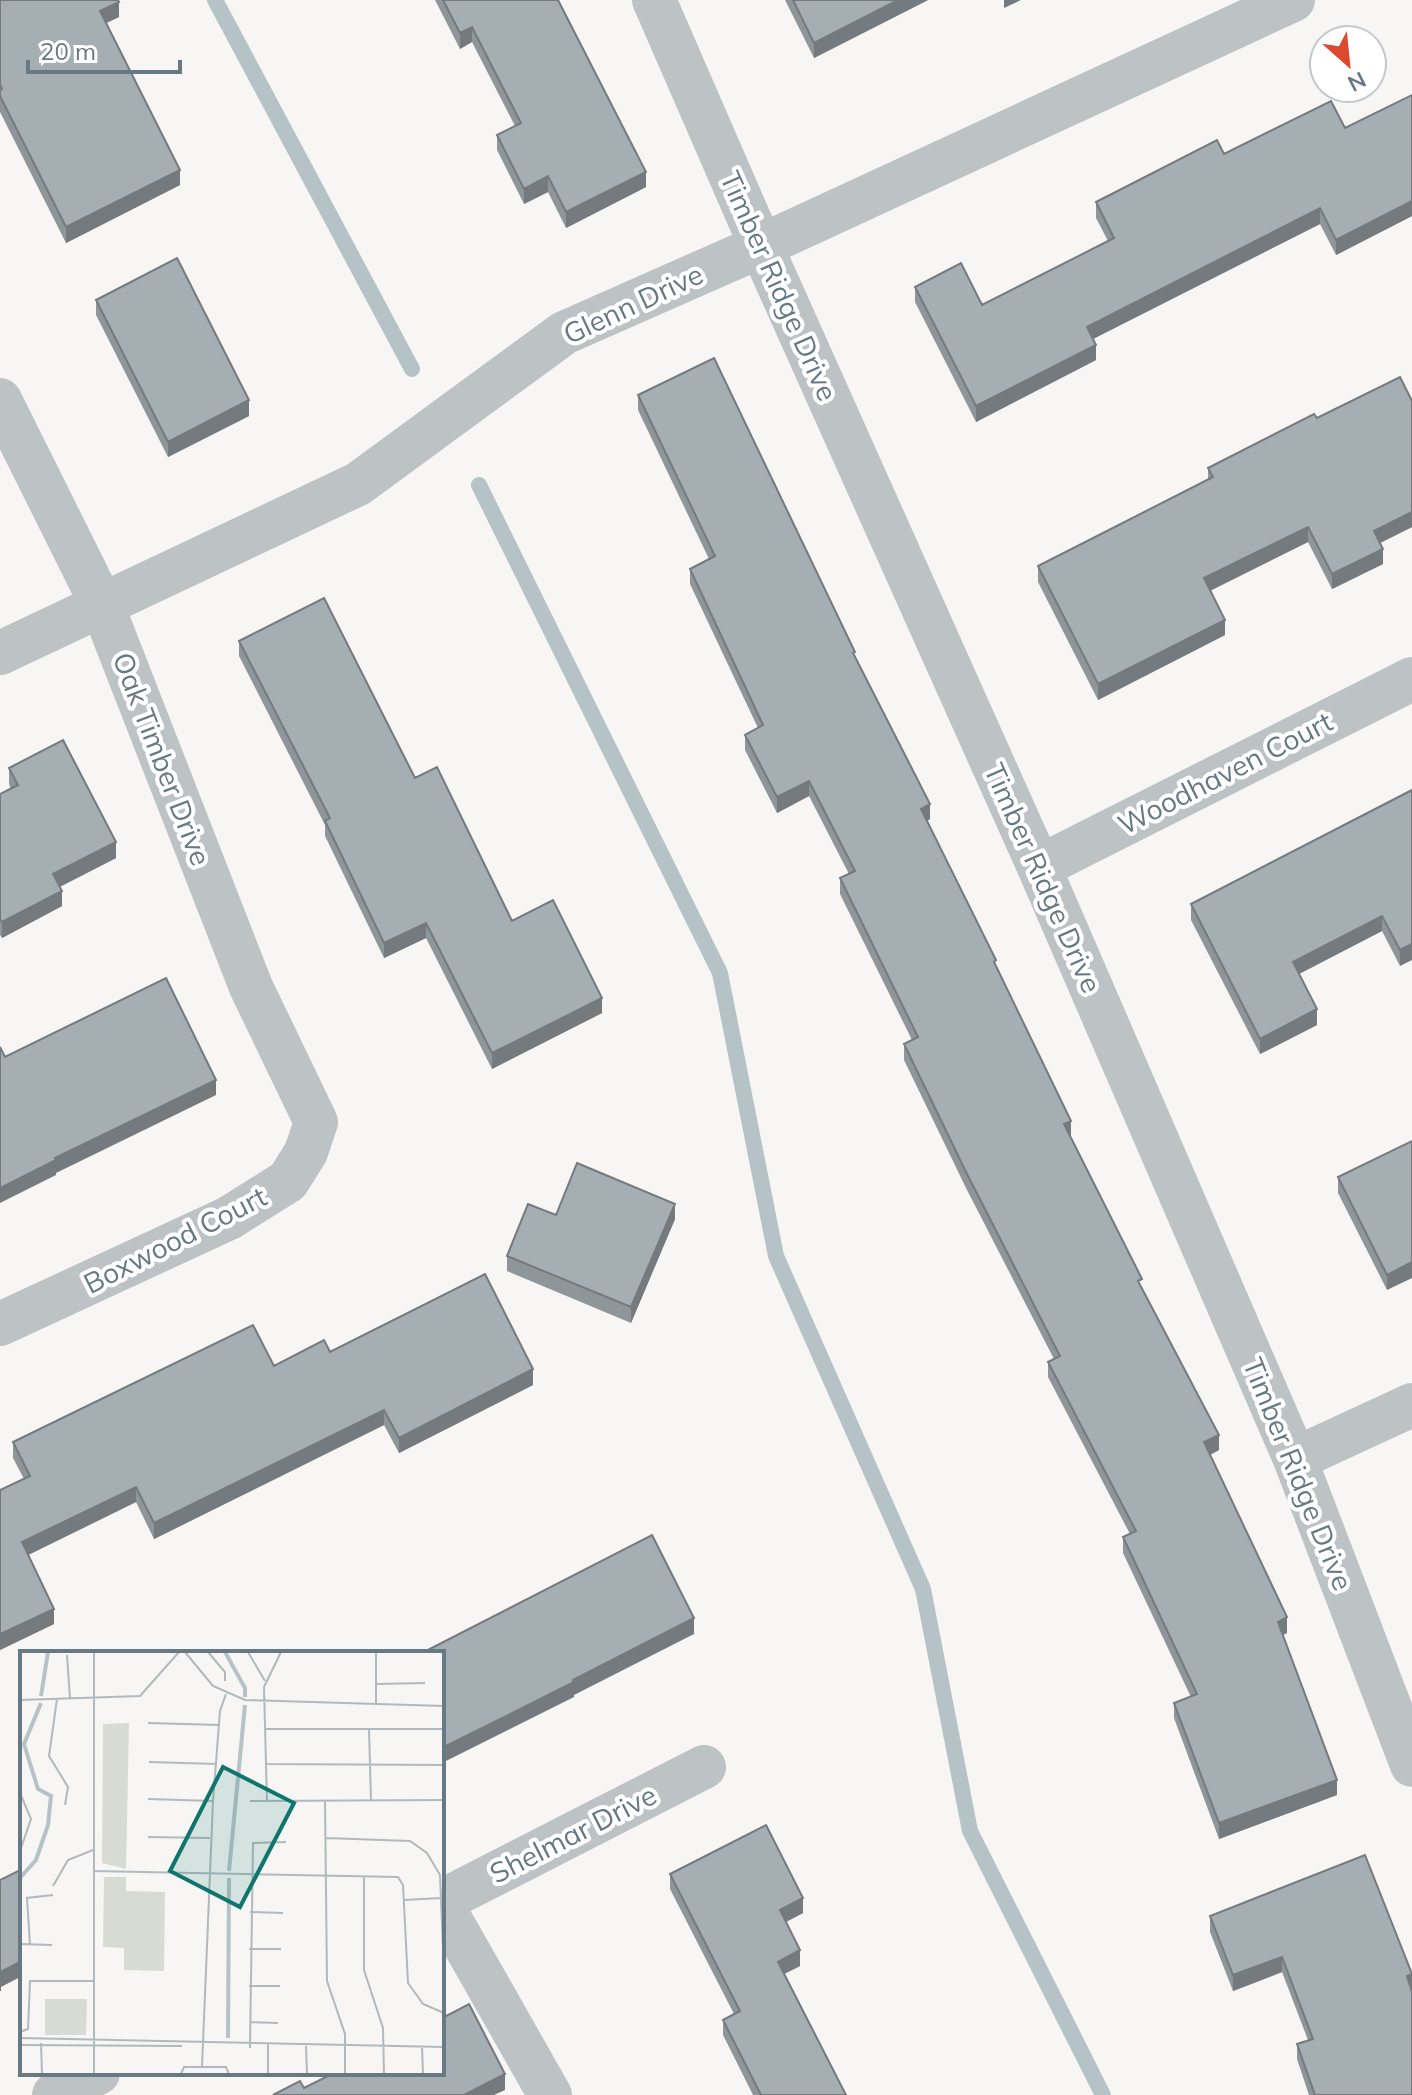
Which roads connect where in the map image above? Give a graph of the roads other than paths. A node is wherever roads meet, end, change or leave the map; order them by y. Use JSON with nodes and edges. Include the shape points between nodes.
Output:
{"nodes":[{"id":1,"x":654,"y":0,"type":"edge"},
{"id":2,"x":1293,"y":0,"type":"edge"},
{"id":3,"x":761,"y":246,"type":"junction"},
{"id":4,"x":0,"y":400,"type":"edge"},
{"id":5,"x":102,"y":605,"type":"junction"},
{"id":6,"x":0,"y":653,"type":"edge"},
{"id":7,"x":1412,"y":679,"type":"edge"},
{"id":8,"x":1039,"y":867,"type":"junction"},
{"id":9,"x":316,"y":1122,"type":"joint"},
{"id":10,"x":0,"y":1324,"type":"edge"},
{"id":11,"x":1412,"y":1405,"type":"edge"},
{"id":12,"x":1295,"y":1459,"type":"junction"},
{"id":13,"x":1412,"y":1765,"type":"edge"},
{"id":14,"x":704,"y":1767,"type":"dead end"},
{"id":15,"x":444,"y":1902,"type":"edge"},
{"id":16,"x":444,"y":1907,"type":"edge"},
{"id":17,"x":94,"y":2075,"type":"edge"},
{"id":18,"x":54,"y":2095,"type":"edge"},
{"id":19,"x":550,"y":2095,"type":"edge"}],
"edges":[{"from":1,"to":3,"type":"street","name":"Timber Ridge Drive"},
{"from":2,"to":3,"type":"street","name":"Glenn Drive"},
{"from":3,"to":5,"type":"street","name":"Glenn Drive","via":[[564,333],[358,484]]},
{"from":3,"to":8,"type":"street","name":"Timber Ridge Drive"},
{"from":4,"to":5,"type":"street","name":"Oak Timber Drive"},
{"from":5,"to":6,"type":"street","name":"Glenn Drive"},
{"from":5,"to":9,"type":"street","name":"Oak Timber Drive","via":[[251,987]]},
{"from":7,"to":8,"type":"street","name":"Woodhaven Court"},
{"from":8,"to":12,"type":"street","name":"Timber Ridge Drive"},
{"from":9,"to":10,"type":"street","name":"Boxwood Court","via":[[288,1181],[229,1218]]},
{"from":11,"to":12,"type":"street"},
{"from":12,"to":13,"type":"street","name":"Timber Ridge Drive"},
{"from":14,"to":15,"type":"street","name":"Shelmar Drive"},
{"from":16,"to":19,"type":"street"},
{"from":17,"to":18,"type":"street"}]}
